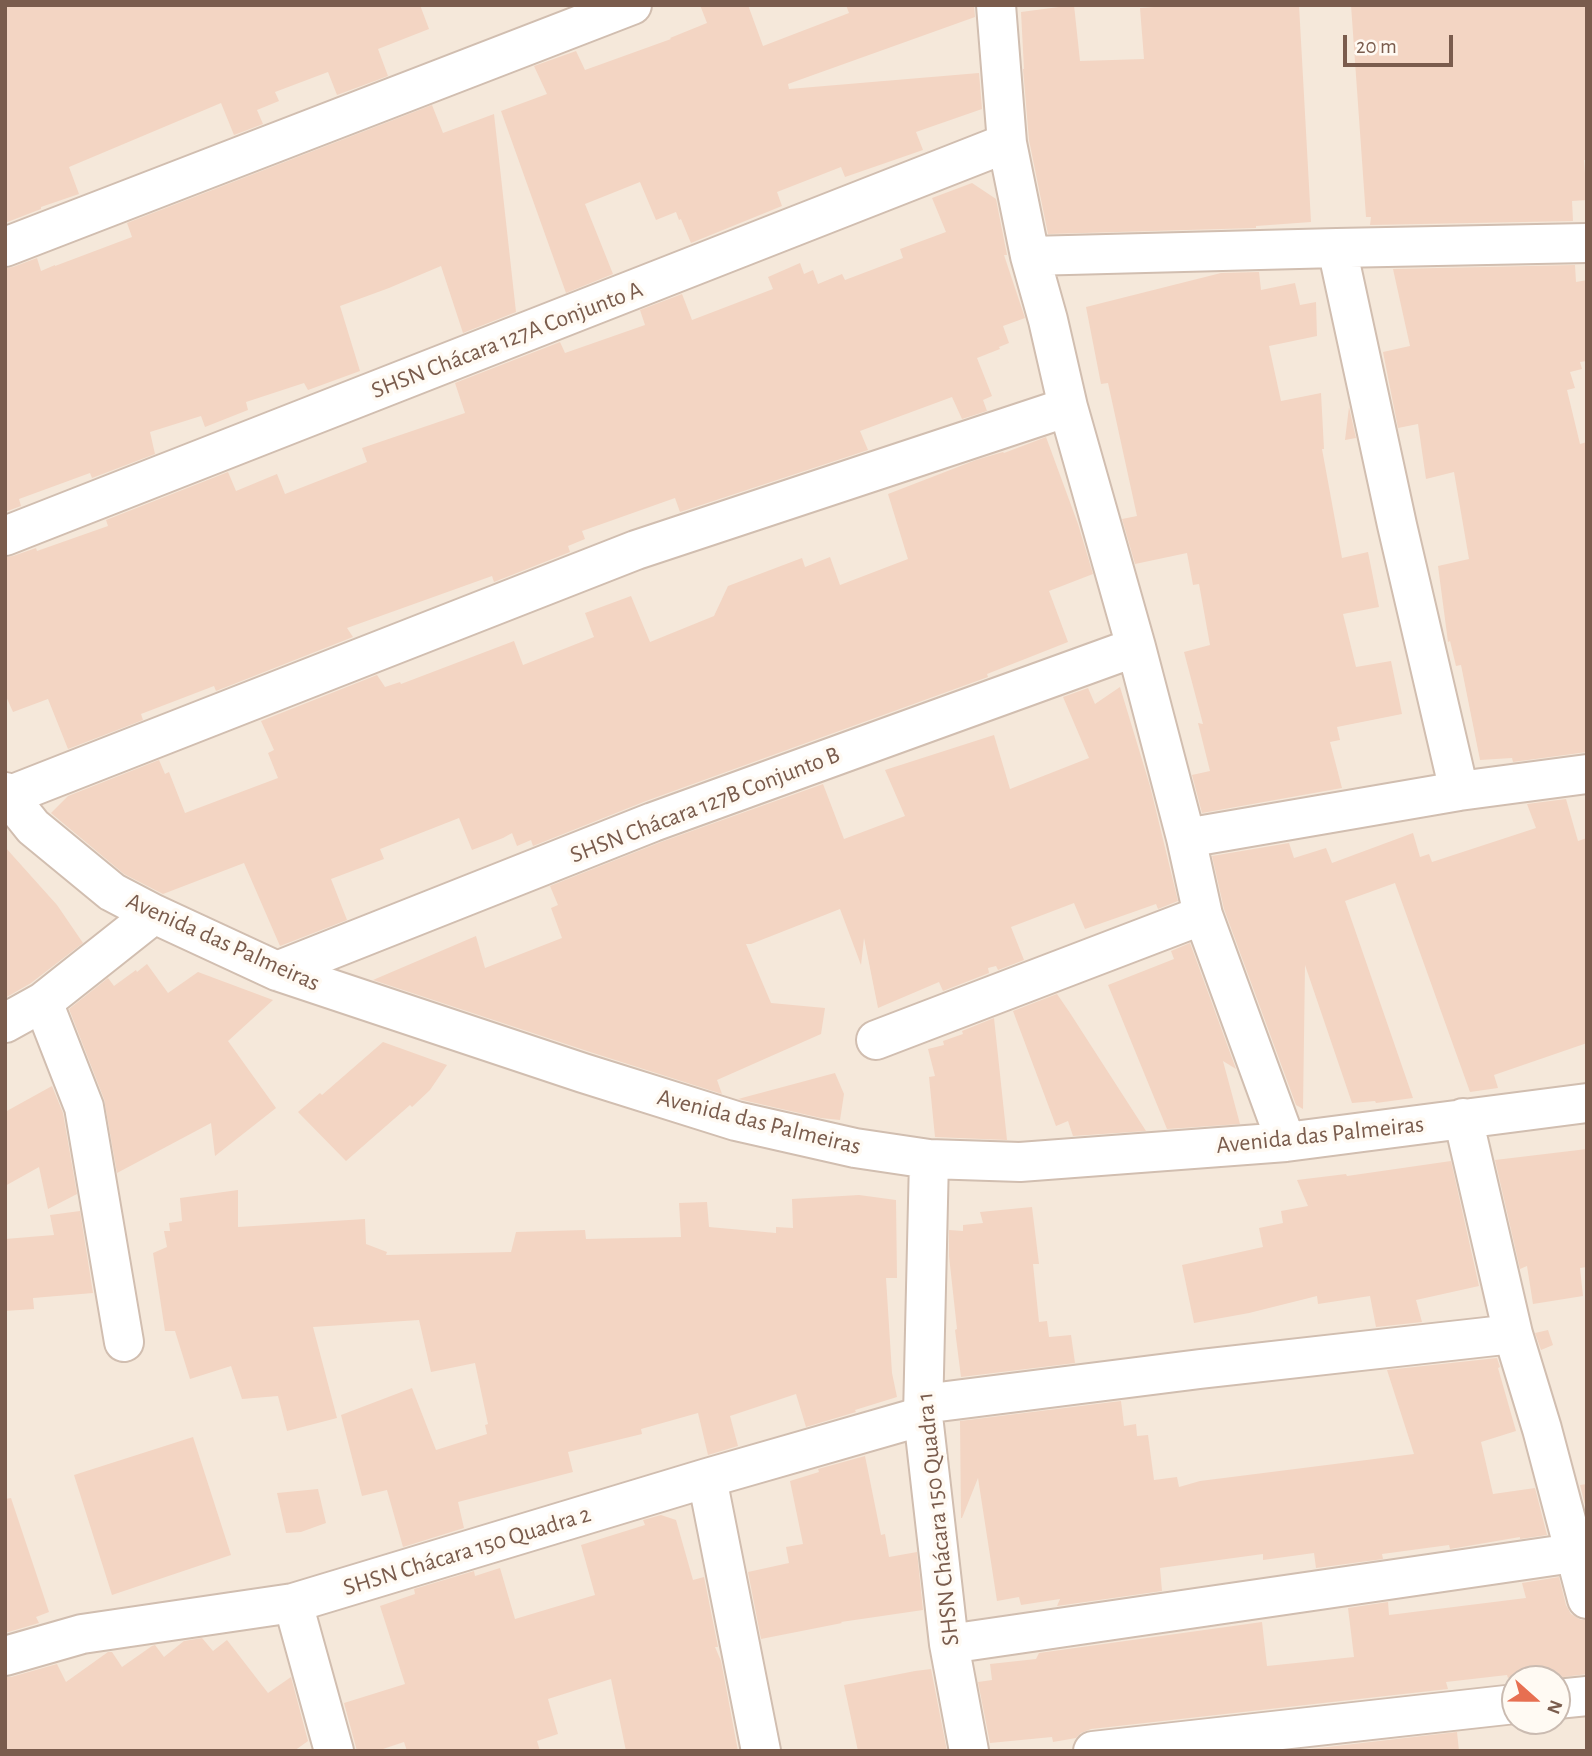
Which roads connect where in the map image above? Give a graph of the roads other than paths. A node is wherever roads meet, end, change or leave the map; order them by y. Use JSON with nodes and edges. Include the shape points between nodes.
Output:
{"nodes":[{"id":1,"x":632,"y":5,"type":"edge"},
{"id":2,"x":996,"y":5,"type":"edge"},
{"id":3,"x":1007,"y":143,"type":"junction"},
{"id":4,"x":1587,"y":243,"type":"edge"},
{"id":5,"x":5,"y":247,"type":"edge"},
{"id":6,"x":1337,"y":248,"type":"junction"},
{"id":7,"x":1030,"y":256,"type":"junction"},
{"id":8,"x":1068,"y":407,"type":"junction"},
{"id":9,"x":5,"y":536,"type":"edge"},
{"id":10,"x":1136,"y":647,"type":"junction"},
{"id":11,"x":1587,"y":774,"type":"edge"},
{"id":12,"x":1459,"y":791,"type":"junction"},
{"id":13,"x":7,"y":794,"type":"edge"},
{"id":14,"x":19,"y":833,"type":"edge"},
{"id":15,"x":1186,"y":838,"type":"junction"},
{"id":16,"x":154,"y":914,"type":"junction"},
{"id":17,"x":1203,"y":915,"type":"junction"},
{"id":18,"x":277,"y":971,"type":"junction"},
{"id":19,"x":43,"y":1002,"type":"junction"},
{"id":20,"x":5,"y":1023,"type":"edge"},
{"id":21,"x":876,"y":1040,"type":"dead end"},
{"id":22,"x":1587,"y":1103,"type":"edge"},
{"id":23,"x":1463,"y":1118,"type":"junction"},
{"id":24,"x":1286,"y":1142,"type":"junction"},
{"id":25,"x":929,"y":1159,"type":"junction"},
{"id":26,"x":1513,"y":1334,"type":"junction"},
{"id":27,"x":124,"y":1342,"type":"dead end"},
{"id":28,"x":923,"y":1410,"type":"junction"},
{"id":29,"x":707,"y":1478,"type":"junction"},
{"id":30,"x":1581,"y":1552,"type":"edge"},
{"id":31,"x":1587,"y":1599,"type":"edge"},
{"id":32,"x":293,"y":1604,"type":"junction"},
{"id":33,"x":949,"y":1644,"type":"junction"},
{"id":34,"x":5,"y":1656,"type":"edge"},
{"id":35,"x":1501,"y":1706,"type":"edge"},
{"id":36,"x":334,"y":1751,"type":"edge"},
{"id":37,"x":761,"y":1751,"type":"edge"},
{"id":38,"x":969,"y":1751,"type":"edge"},
{"id":39,"x":1093,"y":1751,"type":"edge"}],
"edges":[{"from":1,"to":5,"type":"street"},
{"from":2,"to":3,"type":"street"},
{"from":3,"to":7,"type":"street"},
{"from":3,"to":9,"type":"street","name":"SHSN Chácara 127A Conjunto A"},
{"from":4,"to":6,"type":"street"},
{"from":6,"to":7,"type":"street"},
{"from":6,"to":12,"type":"street"},
{"from":7,"to":8,"type":"street"},
{"from":8,"to":10,"type":"street"},
{"from":8,"to":13,"type":"street","via":[[636,550]]},
{"from":10,"to":15,"type":"street"},
{"from":10,"to":18,"type":"street","name":"SHSN Chácara 127B Conjunto B","via":[[653,822]]},
{"from":11,"to":12,"type":"street"},
{"from":12,"to":15,"type":"street"},
{"from":13,"to":14,"type":"street","name":"Avenida das Palmeiras"},
{"from":14,"to":16,"type":"street","name":"Avenida das Palmeiras"},
{"from":15,"to":17,"type":"street"},
{"from":16,"to":18,"type":"street","name":"Avenida das Palmeiras"},
{"from":16,"to":19,"type":"street"},
{"from":17,"to":21,"type":"street"},
{"from":17,"to":24,"type":"street"},
{"from":18,"to":25,"type":"street","name":"Avenida das Palmeiras","via":[[736,1121],[855,1148]]},
{"from":19,"to":20,"type":"street"},
{"from":19,"to":27,"type":"street","via":[[84,1107]]},
{"from":22,"to":23,"type":"street","name":"Avenida das Palmeiras"},
{"from":23,"to":24,"type":"street","name":"Avenida das Palmeiras"},
{"from":23,"to":26,"type":"street"},
{"from":24,"to":25,"type":"street","name":"Avenida das Palmeiras","via":[[1020,1162]]},
{"from":25,"to":28,"type":"street","name":"SHSN Chácara 150 Quadra 1"},
{"from":26,"to":28,"type":"street","name":"SHSN Chácara 150 Quadra 2","via":[[1187,1370]]},
{"from":26,"to":30,"type":"street"},
{"from":28,"to":29,"type":"street","name":"SHSN Chácara 150 Quadra 2"},
{"from":28,"to":33,"type":"street","name":"SHSN Chácara 150 Quadra 1"},
{"from":29,"to":32,"type":"street","name":"SHSN Chácara 150 Quadra 2"},
{"from":29,"to":37,"type":"street"},
{"from":30,"to":31,"type":"street"},
{"from":30,"to":33,"type":"street"},
{"from":32,"to":34,"type":"street","name":"SHSN Chácara 150 Quadra 2","via":[[82,1634]]},
{"from":32,"to":36,"type":"street"},
{"from":33,"to":38,"type":"street","name":"SHSN Chácara 150 Quadra 1"},
{"from":35,"to":39,"type":"street"}]}
